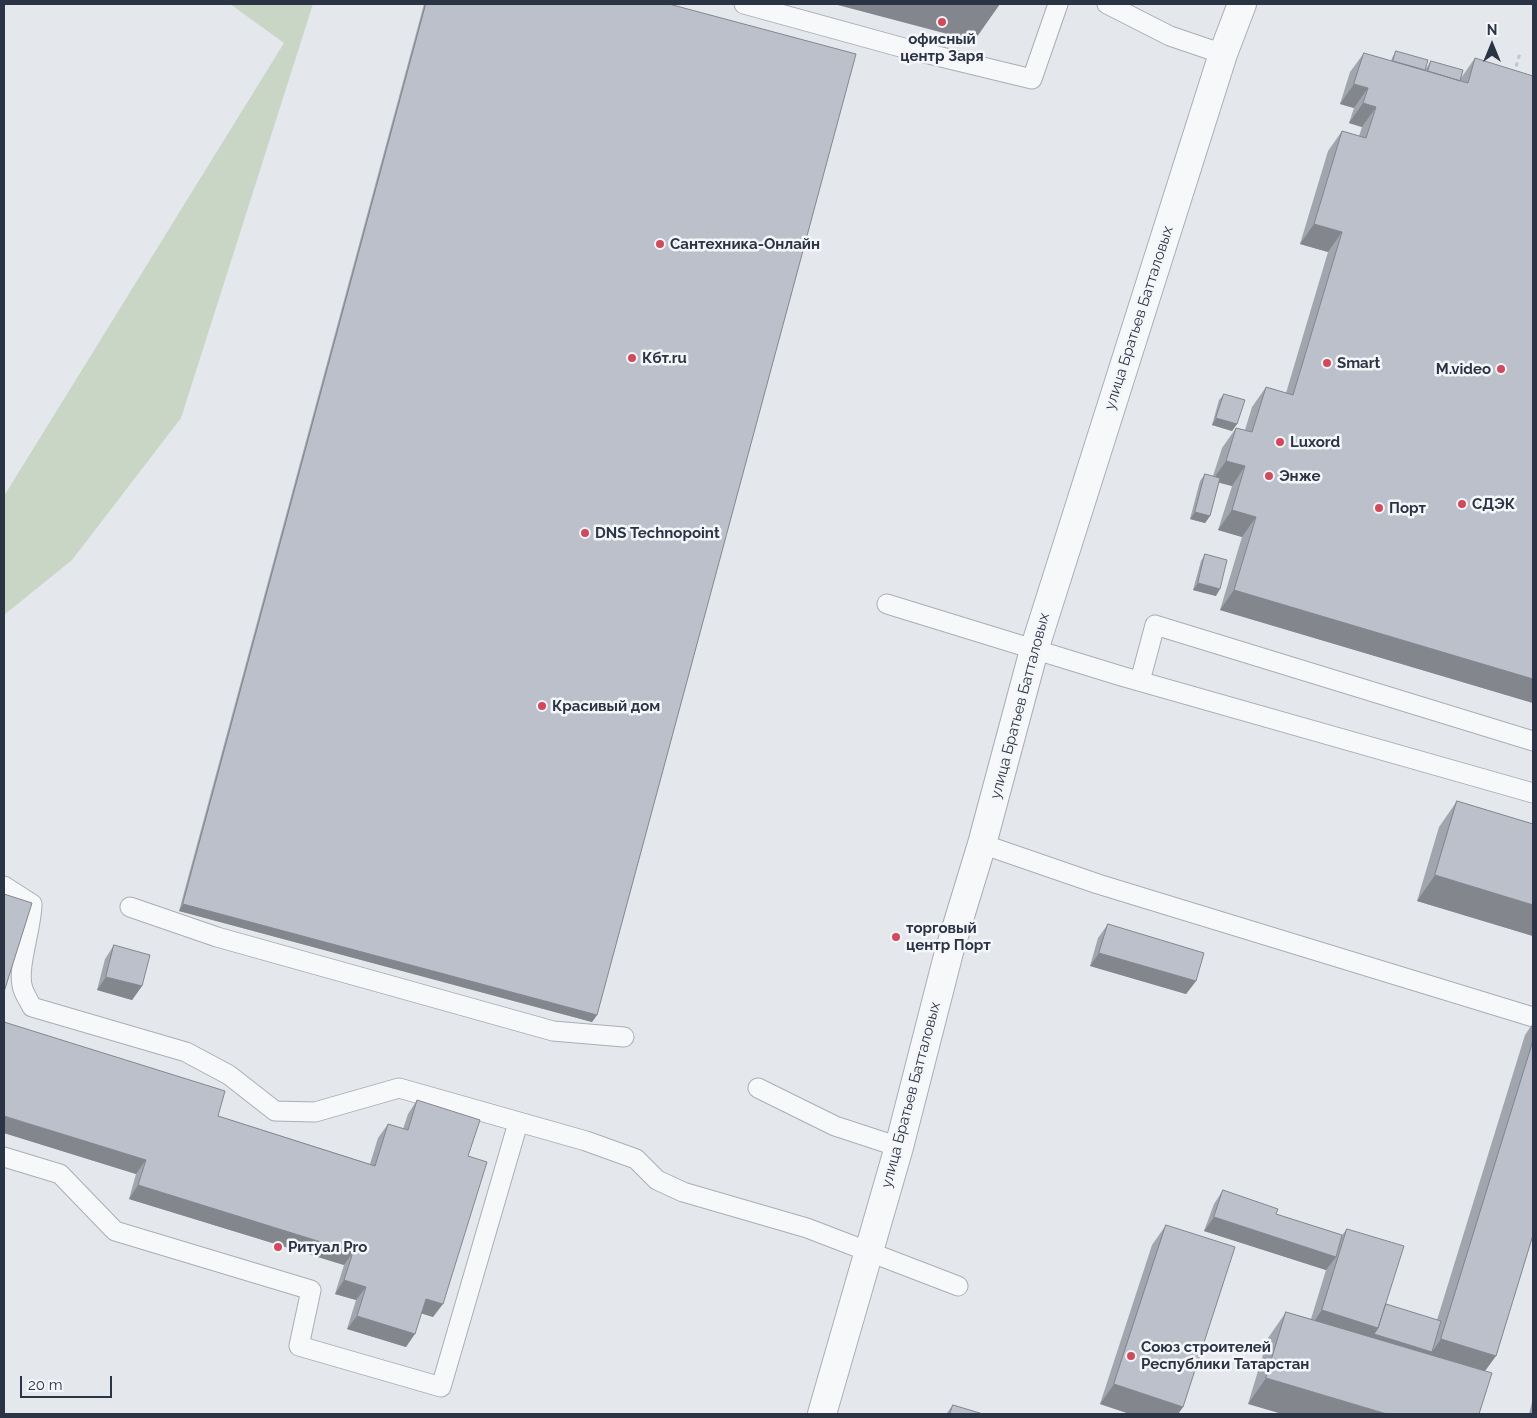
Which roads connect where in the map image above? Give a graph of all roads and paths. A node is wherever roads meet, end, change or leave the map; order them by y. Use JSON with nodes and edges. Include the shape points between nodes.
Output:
{"nodes":[{"id":1,"x":744,"y":4,"type":"edge"},
{"id":2,"x":1058,"y":4,"type":"edge"},
{"id":3,"x":1107,"y":4,"type":"edge"},
{"id":4,"x":1242,"y":4,"type":"edge"},
{"id":5,"x":1520,"y":53,"type":"dead end"},
{"id":6,"x":1223,"y":54,"type":"junction"},
{"id":7,"x":1513,"y":77,"type":"edge"},
{"id":8,"x":887,"y":604,"type":"dead end"},
{"id":9,"x":1034,"y":650,"type":"junction"},
{"id":10,"x":1140,"y":681,"type":"junction"},
{"id":11,"x":1533,"y":741,"type":"edge"},
{"id":12,"x":1533,"y":793,"type":"edge"},
{"id":13,"x":982,"y":844,"type":"junction"},
{"id":14,"x":4,"y":886,"type":"edge"},
{"id":15,"x":130,"y":906,"type":"dead end"},
{"id":16,"x":1533,"y":1017,"type":"edge"},
{"id":17,"x":624,"y":1037,"type":"dead end"},
{"id":18,"x":758,"y":1088,"type":"dead end"},
{"id":19,"x":518,"y":1123,"type":"junction"},
{"id":20,"x":899,"y":1147,"type":"junction"},
{"id":21,"x":4,"y":1157,"type":"edge"},
{"id":22,"x":868,"y":1252,"type":"junction"},
{"id":23,"x":958,"y":1286,"type":"dead end"},
{"id":24,"x":822,"y":1414,"type":"edge"}],
"edges":[{"from":1,"to":2,"type":"lane","via":[[1032,79]]},
{"from":3,"to":6,"type":"lane","via":[[1170,36]]},
{"from":4,"to":6,"type":"street","name":"улица Братьев Батталовых"},
{"from":5,"to":7,"type":"path"},
{"from":6,"to":9,"type":"street","name":"улица Братьев Батталовых"},
{"from":8,"to":9,"type":"lane"},
{"from":9,"to":10,"type":"lane"},
{"from":9,"to":13,"type":"street","name":"улица Братьев Батталовых"},
{"from":10,"to":11,"type":"lane","via":[[1155,625]]},
{"from":10,"to":12,"type":"lane"},
{"from":13,"to":16,"type":"lane","via":[[1098,884]]},
{"from":13,"to":20,"type":"street","name":"улица Братьев Батталовых","via":[[948,952]]},
{"from":14,"to":19,"type":"lane","via":[[32,904],[32,921],[23,956],[22,988],[32,1007],[186,1052],[229,1075],[275,1111],[315,1112],[399,1088]]},
{"from":15,"to":17,"type":"lane","via":[[217,937],[553,1031]]},
{"from":18,"to":20,"type":"lane","via":[[835,1126]]},
{"from":19,"to":21,"type":"lane","via":[[441,1388],[299,1346],[311,1290],[115,1231],[60,1174]]},
{"from":19,"to":22,"type":"lane","via":[[636,1158],[657,1180],[683,1192],[807,1228]]},
{"from":20,"to":22,"type":"street","name":"улица Братьев Батталовых"},
{"from":22,"to":23,"type":"lane"},
{"from":22,"to":24,"type":"street","name":"улица Братьев Батталовых"}]}
